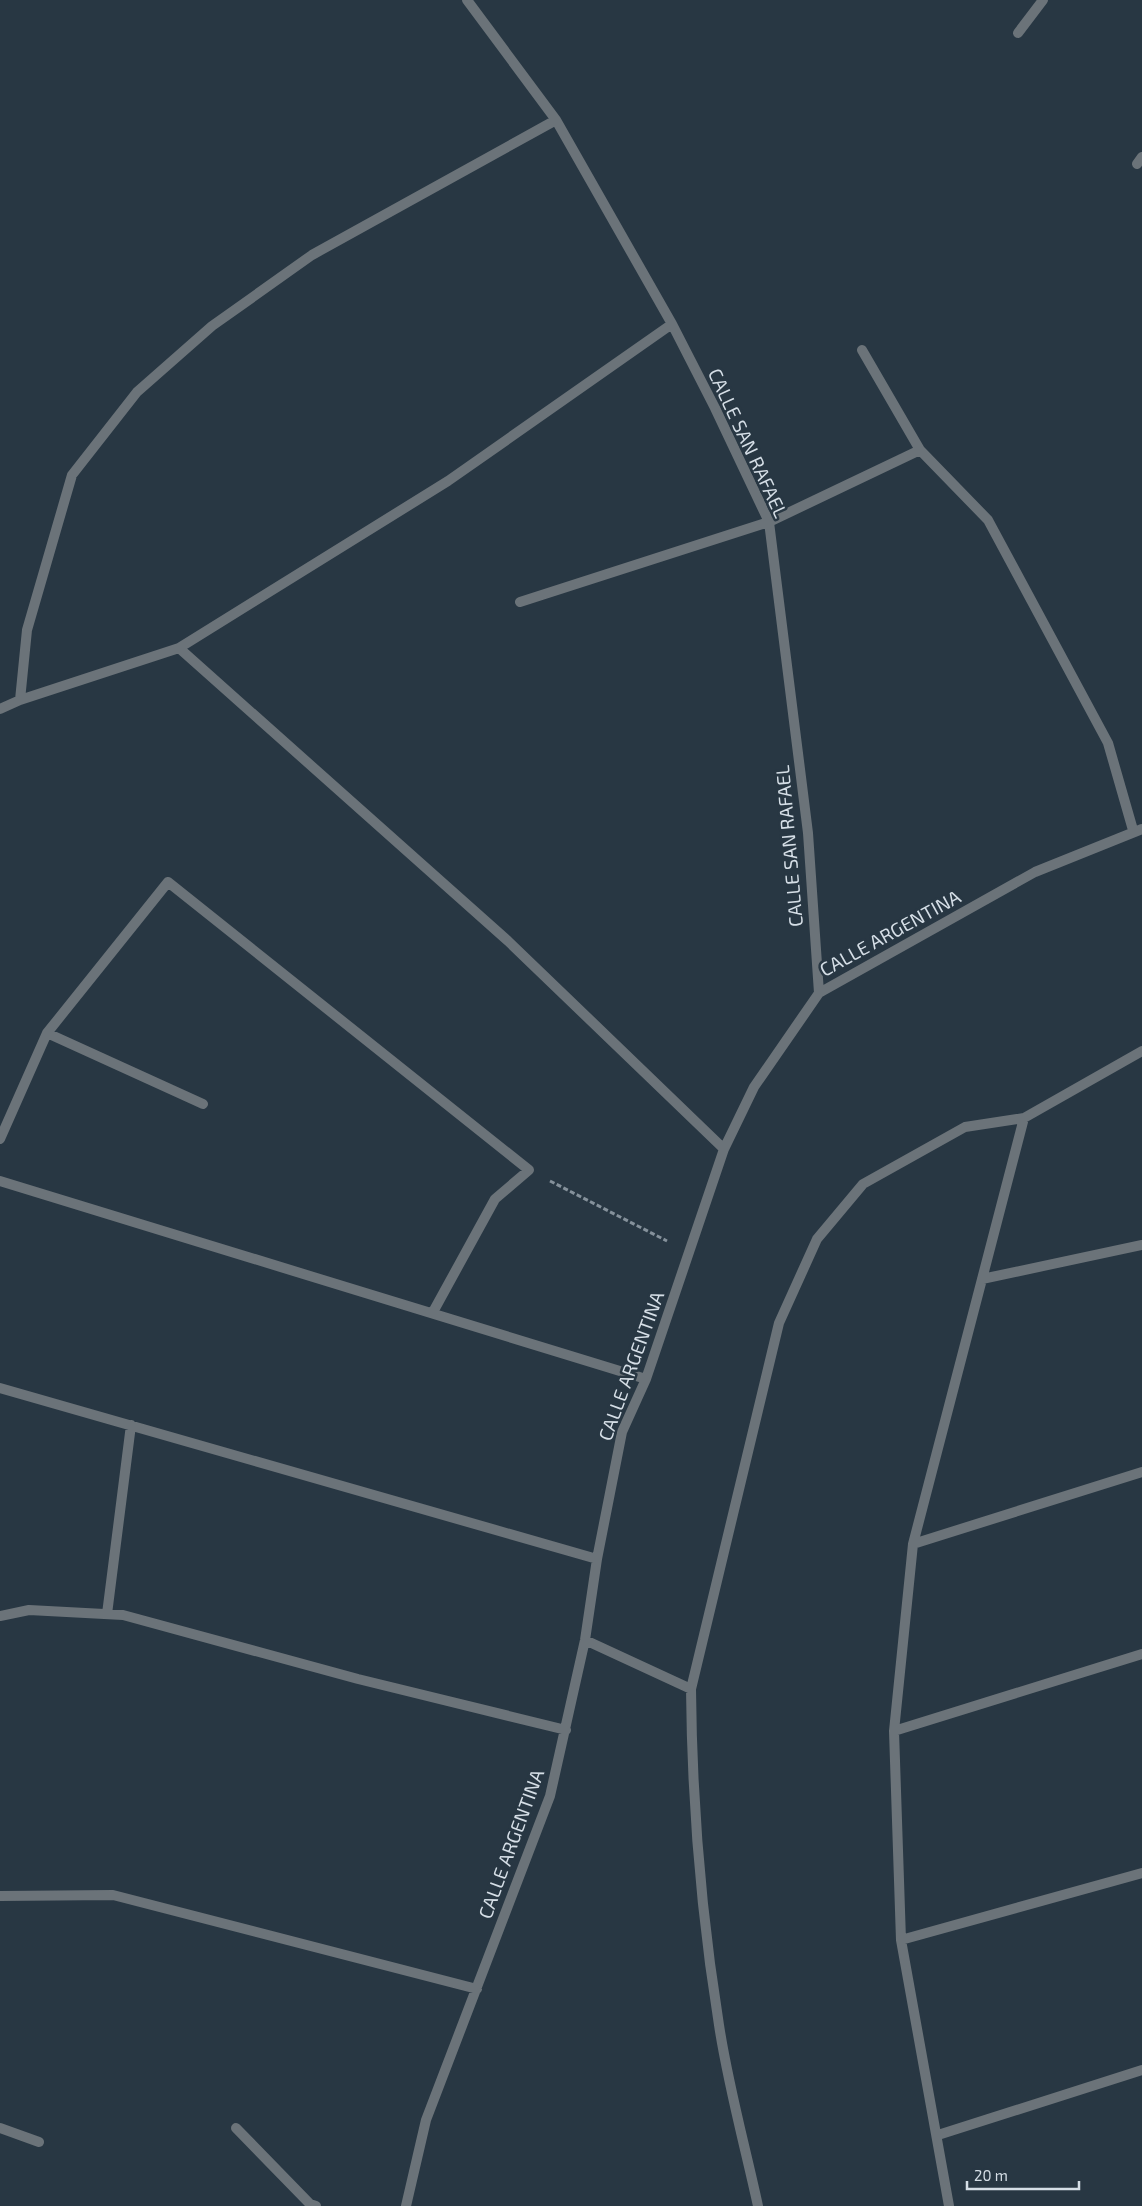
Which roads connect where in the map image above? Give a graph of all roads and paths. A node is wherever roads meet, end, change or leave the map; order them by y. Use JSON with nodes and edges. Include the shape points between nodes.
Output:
{"nodes":[{"id":1,"x":467,"y":0,"type":"edge"},
{"id":2,"x":1043,"y":0,"type":"edge"},
{"id":3,"x":1018,"y":33,"type":"dead end"},
{"id":4,"x":556,"y":120,"type":"junction"},
{"id":5,"x":672,"y":324,"type":"junction"},
{"id":6,"x":862,"y":350,"type":"dead end"},
{"id":7,"x":920,"y":450,"type":"junction"},
{"id":8,"x":769,"y":522,"type":"junction"},
{"id":9,"x":520,"y":602,"type":"dead end"},
{"id":10,"x":179,"y":648,"type":"junction"},
{"id":11,"x":20,"y":700,"type":"junction"},
{"id":12,"x":0,"y":709,"type":"edge"},
{"id":13,"x":1138,"y":829,"type":"edge"},
{"id":14,"x":819,"y":993,"type":"junction"},
{"id":15,"x":48,"y":1033,"type":"junction"},
{"id":16,"x":1142,"y":1051,"type":"edge"},
{"id":17,"x":204,"y":1104,"type":"dead end"},
{"id":18,"x":1024,"y":1118,"type":"junction"},
{"id":19,"x":0,"y":1139,"type":"edge"},
{"id":20,"x":724,"y":1148,"type":"junction"},
{"id":21,"x":530,"y":1170,"type":"junction"},
{"id":22,"x":0,"y":1181,"type":"edge"},
{"id":23,"x":1142,"y":1245,"type":"edge"},
{"id":24,"x":690,"y":1253,"type":"junction"},
{"id":25,"x":982,"y":1279,"type":"junction"},
{"id":26,"x":433,"y":1312,"type":"junction"},
{"id":27,"x":646,"y":1379,"type":"junction"},
{"id":28,"x":0,"y":1388,"type":"edge"},
{"id":29,"x":131,"y":1426,"type":"junction"},
{"id":30,"x":1142,"y":1472,"type":"edge"},
{"id":31,"x":913,"y":1544,"type":"junction"},
{"id":32,"x":597,"y":1559,"type":"junction"},
{"id":33,"x":107,"y":1614,"type":"junction"},
{"id":34,"x":0,"y":1616,"type":"edge"},
{"id":35,"x":585,"y":1640,"type":"junction"},
{"id":36,"x":1142,"y":1654,"type":"edge"},
{"id":37,"x":690,"y":1689,"type":"junction"},
{"id":38,"x":566,"y":1730,"type":"junction"},
{"id":39,"x":894,"y":1731,"type":"junction"},
{"id":40,"x":1142,"y":1872,"type":"edge"},
{"id":41,"x":0,"y":1896,"type":"edge"},
{"id":42,"x":901,"y":1940,"type":"junction"},
{"id":43,"x":477,"y":1989,"type":"junction"},
{"id":44,"x":1142,"y":2070,"type":"edge"},
{"id":45,"x":0,"y":2128,"type":"edge"},
{"id":46,"x":236,"y":2128,"type":"dead end"},
{"id":47,"x":938,"y":2135,"type":"junction"},
{"id":48,"x":38,"y":2142,"type":"dead end"},
{"id":49,"x":316,"y":2206,"type":"edge"},
{"id":50,"x":406,"y":2206,"type":"edge"},
{"id":51,"x":758,"y":2206,"type":"edge"},
{"id":52,"x":949,"y":2206,"type":"edge"}],
"edges":[{"from":1,"to":4,"type":"street","name":"CALLE SAN RAFAEL"},
{"from":2,"to":3,"type":"street"},
{"from":4,"to":5,"type":"street","name":"CALLE SAN RAFAEL"},
{"from":4,"to":11,"type":"street","via":[[312,254],[212,326],[137,392],[72,474],[27,630]]},
{"from":5,"to":8,"type":"street","name":"CALLE SAN RAFAEL","via":[[716,408]]},
{"from":5,"to":10,"type":"street","via":[[448,481]]},
{"from":6,"to":7,"type":"street"},
{"from":7,"to":8,"type":"street"},
{"from":7,"to":13,"type":"street","via":[[988,520],[1108,743]]},
{"from":8,"to":9,"type":"street"},
{"from":8,"to":14,"type":"street","name":"CALLE SAN RAFAEL","via":[[808,833]]},
{"from":10,"to":11,"type":"street"},
{"from":10,"to":20,"type":"street","via":[[508,941]]},
{"from":11,"to":12,"type":"street"},
{"from":13,"to":14,"type":"street","name":"CALLE ARGENTINA","via":[[1035,872]]},
{"from":14,"to":20,"type":"street","name":"CALLE ARGENTINA","via":[[754,1087]]},
{"from":15,"to":17,"type":"street"},
{"from":15,"to":19,"type":"street"},
{"from":15,"to":21,"type":"street","via":[[168,882]]},
{"from":16,"to":18,"type":"street"},
{"from":18,"to":25,"type":"street"},
{"from":18,"to":37,"type":"street","via":[[965,1127],[863,1184],[816,1240],[779,1323]]},
{"from":20,"to":24,"type":"street","name":"CALLE ARGENTINA"},
{"from":21,"to":24,"type":"path"},
{"from":21,"to":26,"type":"street","via":[[496,1199]]},
{"from":22,"to":26,"type":"street"},
{"from":23,"to":25,"type":"street"},
{"from":24,"to":27,"type":"street","name":"CALLE ARGENTINA"},
{"from":25,"to":31,"type":"street"},
{"from":26,"to":27,"type":"street"},
{"from":27,"to":32,"type":"street","name":"CALLE ARGENTINA","via":[[622,1432]]},
{"from":28,"to":29,"type":"street"},
{"from":29,"to":32,"type":"street"},
{"from":29,"to":33,"type":"street"},
{"from":30,"to":31,"type":"street"},
{"from":31,"to":39,"type":"street"},
{"from":32,"to":35,"type":"street","name":"CALLE ARGENTINA"},
{"from":33,"to":34,"type":"street","via":[[29,1610]]},
{"from":33,"to":38,"type":"street","via":[[123,1615],[358,1679]]},
{"from":35,"to":37,"type":"street"},
{"from":35,"to":38,"type":"street","name":"CALLE ARGENTINA"},
{"from":36,"to":39,"type":"street"},
{"from":37,"to":51,"type":"street","via":[[692,1776],[719,2026]]},
{"from":38,"to":43,"type":"street","name":"CALLE ARGENTINA","via":[[550,1796]]},
{"from":39,"to":42,"type":"street"},
{"from":40,"to":42,"type":"street"},
{"from":41,"to":43,"type":"street","via":[[113,1895]]},
{"from":42,"to":47,"type":"street"},
{"from":43,"to":50,"type":"street","name":"CALLE ARGENTINA","via":[[426,2120]]},
{"from":44,"to":47,"type":"street"},
{"from":45,"to":48,"type":"street"},
{"from":46,"to":49,"type":"street","via":[[310,2204]]},
{"from":47,"to":52,"type":"street"}]}
